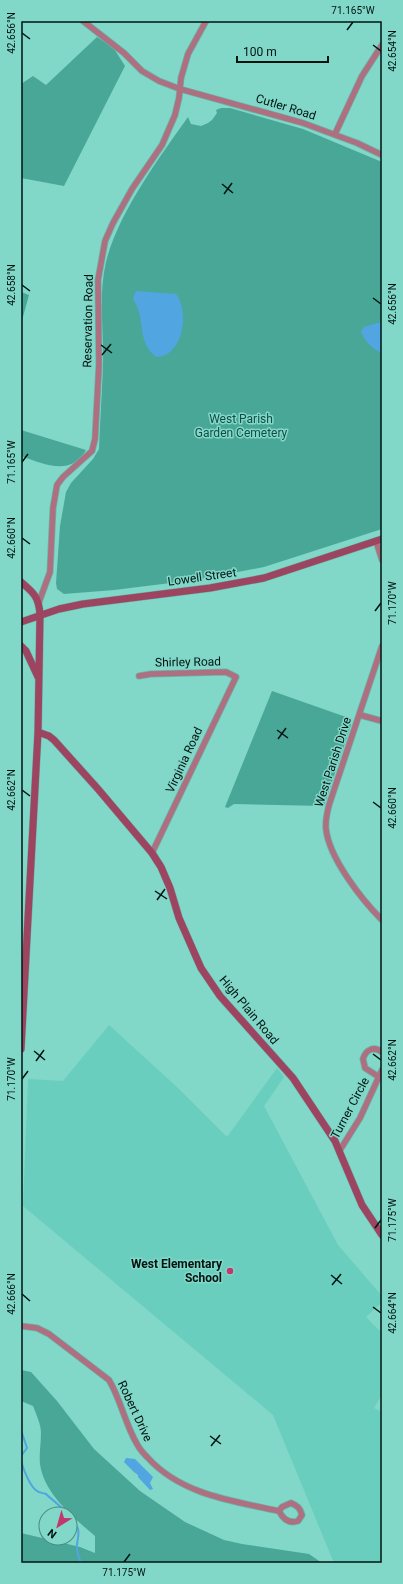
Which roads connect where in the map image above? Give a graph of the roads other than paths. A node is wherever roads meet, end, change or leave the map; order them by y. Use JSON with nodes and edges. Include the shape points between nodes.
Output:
{"nodes":[{"id":1,"x":83,"y":21,"type":"edge"},
{"id":2,"x":206,"y":21,"type":"edge"},
{"id":3,"x":382,"y":45,"type":"edge"},
{"id":4,"x":180,"y":89,"type":"junction"},
{"id":5,"x":335,"y":134,"type":"junction"},
{"id":6,"x":382,"y":155,"type":"edge"},
{"id":7,"x":379,"y":540,"type":"edge"},
{"id":8,"x":382,"y":560,"type":"edge"},
{"id":9,"x":21,"y":582,"type":"edge"},
{"id":10,"x":39,"y":602,"type":"junction"},
{"id":11,"x":40,"y":615,"type":"junction"},
{"id":12,"x":21,"y":622,"type":"edge"},
{"id":13,"x":21,"y":646,"type":"edge"},
{"id":14,"x":382,"y":646,"type":"edge"},
{"id":15,"x":139,"y":676,"type":"dead end"},
{"id":16,"x":236,"y":677,"type":"joint"},
{"id":17,"x":39,"y":680,"type":"junction"},
{"id":18,"x":360,"y":715,"type":"junction"},
{"id":19,"x":382,"y":721,"type":"edge"},
{"id":20,"x":38,"y":732,"type":"junction"},
{"id":21,"x":152,"y":853,"type":"junction"},
{"id":22,"x":382,"y":909,"type":"edge"},
{"id":23,"x":377,"y":915,"type":"junction"},
{"id":24,"x":382,"y":920,"type":"edge"},
{"id":25,"x":21,"y":1049,"type":"edge"},
{"id":26,"x":382,"y":1052,"type":"edge"},
{"id":27,"x":382,"y":1070,"type":"edge"},
{"id":28,"x":379,"y":1077,"type":"junction"},
{"id":29,"x":340,"y":1150,"type":"junction"},
{"id":30,"x":382,"y":1235,"type":"edge"},
{"id":31,"x":21,"y":1326,"type":"edge"},
{"id":32,"x":279,"y":1511,"type":"dead end"}],
"edges":[{"from":1,"to":4,"type":"street","via":[[124,53],[142,71]]},
{"from":2,"to":4,"type":"street","name":"Reservation Road","via":[[188,54]]},
{"from":3,"to":5,"type":"street","via":[[362,76]]},
{"from":4,"to":5,"type":"street","name":"Cutler Road"},
{"from":4,"to":10,"type":"street","name":"Reservation Road","via":[[175,115],[162,145],[132,189],[105,241],[98,280],[99,366],[95,439],[92,451],[57,485],[53,508],[50,572]]},
{"from":5,"to":6,"type":"street","name":"Cutler Road"},
{"from":7,"to":8,"type":"street"},
{"from":7,"to":11,"type":"main road","name":"Lowell Street","via":[[250,581],[83,604]]},
{"from":9,"to":10,"type":"main road","via":[[35,594]]},
{"from":10,"to":11,"type":"main road"},
{"from":11,"to":12,"type":"main road","name":"Lowell Street"},
{"from":11,"to":17,"type":"main road"},
{"from":13,"to":17,"type":"main road","via":[[26,651]]},
{"from":14,"to":18,"type":"street","name":"West Parish Drive"},
{"from":15,"to":16,"type":"street","name":"Shirley Road","via":[[226,672]]},
{"from":16,"to":21,"type":"street","name":"Virginia Road"},
{"from":17,"to":20,"type":"main road"},
{"from":18,"to":19,"type":"street"},
{"from":18,"to":23,"type":"street","name":"West Parish Drive","via":[[325,824],[331,848],[360,894]]},
{"from":20,"to":21,"type":"main road","name":"High Plain Road","via":[[54,740]]},
{"from":20,"to":25,"type":"main road"},
{"from":21,"to":29,"type":"main road","name":"High Plain Road","via":[[170,888],[179,918],[201,968],[220,996],[293,1078]]},
{"from":22,"to":23,"type":"street"},
{"from":23,"to":24,"type":"street","name":"West Parish Drive"},
{"from":26,"to":28,"type":"street","name":"Turner Circle","via":[[376,1049],[369,1050],[363,1059],[365,1068]]},
{"from":27,"to":28,"type":"street","name":"Turner Circle"},
{"from":28,"to":29,"type":"street","name":"Turner Circle","via":[[358,1121]]},
{"from":29,"to":30,"type":"main road","name":"High Plain Road","via":[[362,1205]]},
{"from":31,"to":32,"type":"street","name":"Robert Drive","via":[[37,1328],[49,1334],[109,1380],[138,1447],[157,1468],[181,1484],[201,1493]]}]}
